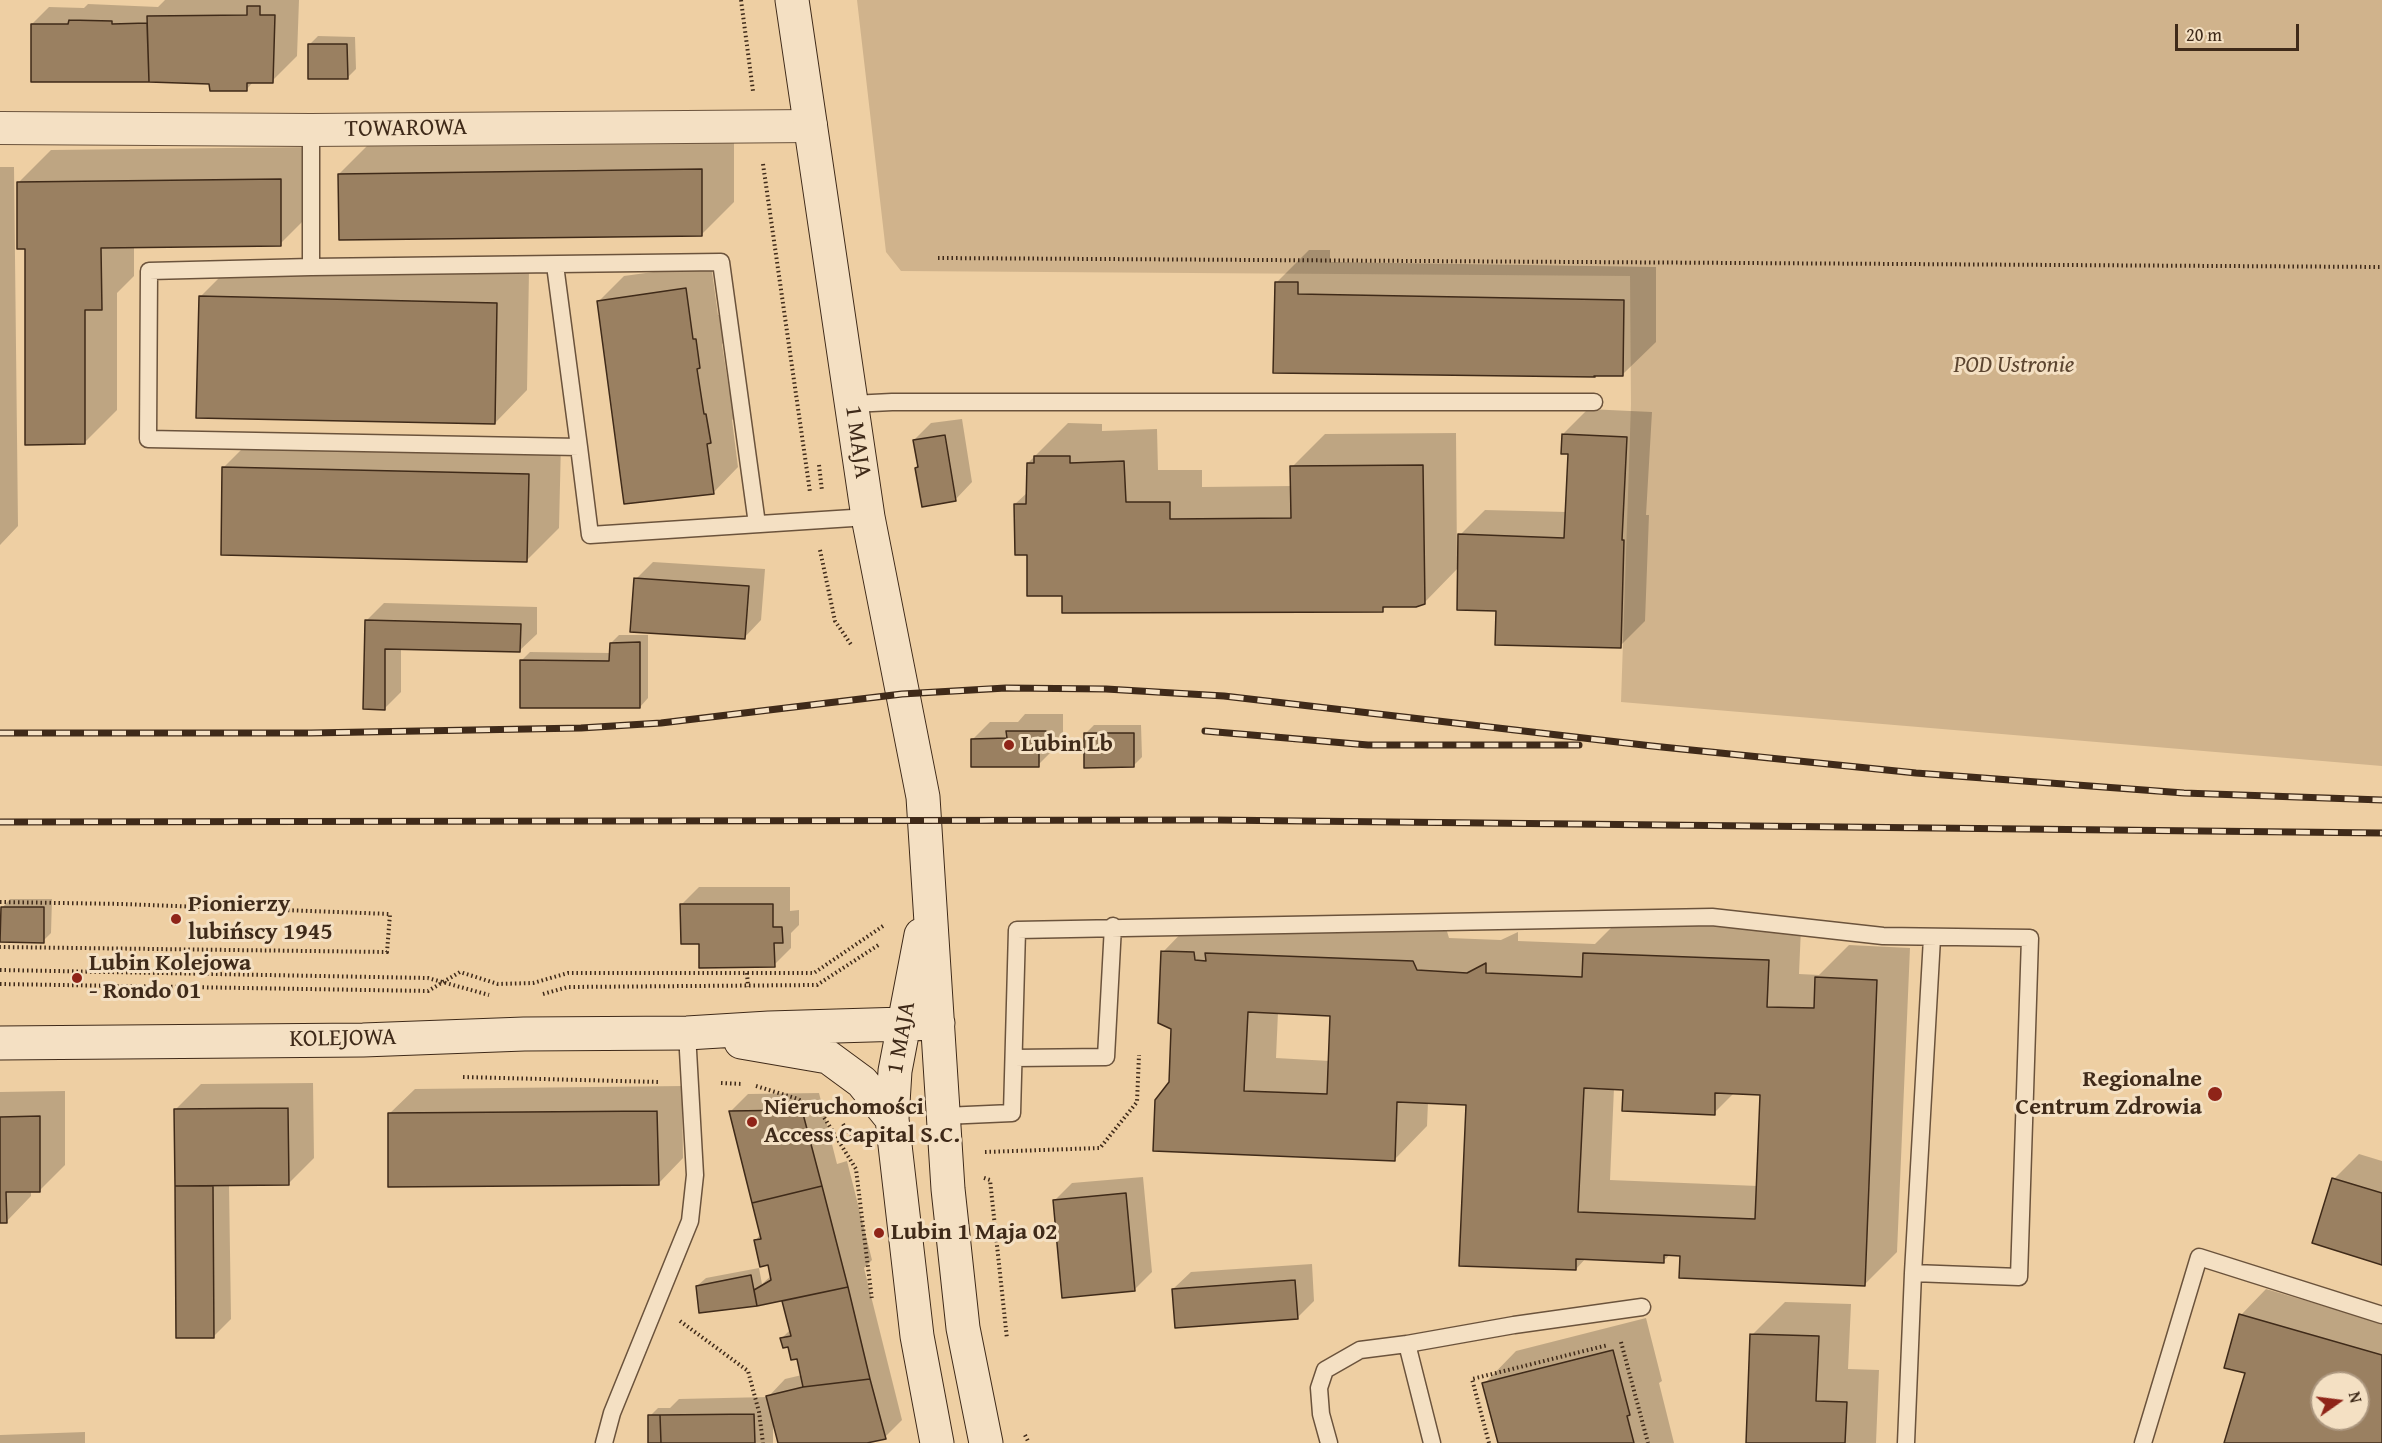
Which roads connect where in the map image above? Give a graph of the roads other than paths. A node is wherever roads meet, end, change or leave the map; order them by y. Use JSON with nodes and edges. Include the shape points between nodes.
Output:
{"nodes":[{"id":1,"x":792,"y":0,"type":"edge"},
{"id":2,"x":811,"y":126,"type":"junction"},
{"id":3,"x":0,"y":128,"type":"edge"},
{"id":4,"x":311,"y":130,"type":"junction"},
{"id":5,"x":555,"y":265,"type":"junction"},
{"id":6,"x":311,"y":267,"type":"junction"},
{"id":7,"x":1594,"y":402,"type":"dead end"},
{"id":8,"x":852,"y":404,"type":"junction"},
{"id":9,"x":579,"y":447,"type":"junction"},
{"id":10,"x":868,"y":517,"type":"junction"},
{"id":11,"x":757,"y":524,"type":"junction"},
{"id":12,"x":930,"y":883,"type":"junction"},
{"id":13,"x":1113,"y":926,"type":"junction"},
{"id":14,"x":1932,"y":938,"type":"junction"},
{"id":15,"x":938,"y":1023,"type":"junction"},
{"id":16,"x":904,"y":1024,"type":"junction"},
{"id":17,"x":687,"y":1032,"type":"junction"},
{"id":18,"x":0,"y":1043,"type":"edge"},
{"id":19,"x":1014,"y":1058,"type":"junction"},
{"id":20,"x":944,"y":1116,"type":"junction"},
{"id":21,"x":892,"y":1119,"type":"junction"},
{"id":22,"x":1913,"y":1273,"type":"junction"},
{"id":23,"x":1642,"y":1308,"type":"dead end"},
{"id":24,"x":2382,"y":1314,"type":"edge"},
{"id":25,"x":1407,"y":1344,"type":"junction"},
{"id":26,"x":604,"y":1443,"type":"edge"},
{"id":27,"x":937,"y":1443,"type":"edge"},
{"id":28,"x":986,"y":1443,"type":"edge"},
{"id":29,"x":1329,"y":1443,"type":"edge"},
{"id":30,"x":1432,"y":1443,"type":"edge"},
{"id":31,"x":1906,"y":1443,"type":"edge"},
{"id":32,"x":2143,"y":1443,"type":"edge"}],
"edges":[{"from":1,"to":2,"type":"street","name":"1 MAJA"},
{"from":2,"to":4,"type":"street","name":"TOWAROWA"},
{"from":2,"to":8,"type":"street","name":"1 MAJA"},
{"from":3,"to":4,"type":"street","name":"TOWAROWA"},
{"from":4,"to":6,"type":"lane"},
{"from":5,"to":6,"type":"lane"},
{"from":5,"to":9,"type":"lane"},
{"from":5,"to":11,"type":"lane","via":[[721,262]]},
{"from":6,"to":9,"type":"lane","via":[[149,271],[148,439]]},
{"from":7,"to":8,"type":"lane"},
{"from":8,"to":10,"type":"street","name":"1 MAJA"},
{"from":9,"to":11,"type":"lane","via":[[590,535]]},
{"from":10,"to":11,"type":"lane"},
{"from":10,"to":12,"type":"street","name":"1 MAJA","via":[[923,797]]},
{"from":12,"to":15,"type":"street","name":"1 MAJA"},
{"from":12,"to":16,"type":"street","name":"1 MAJA"},
{"from":13,"to":14,"type":"lane","via":[[1712,917]]},
{"from":13,"to":19,"type":"lane","via":[[1106,1057]]},
{"from":13,"to":19,"type":"lane","via":[[1017,930]]},
{"from":14,"to":22,"type":"lane"},
{"from":14,"to":22,"type":"lane","via":[[2030,938],[2019,1277]]},
{"from":15,"to":16,"type":"street","name":"KOLEJOWA"},
{"from":15,"to":20,"type":"street","name":"1 MAJA"},
{"from":16,"to":17,"type":"street","name":"KOLEJOWA"},
{"from":16,"to":21,"type":"street","name":"1 MAJA","via":[[895,1071]]},
{"from":17,"to":18,"type":"street","name":"KOLEJOWA"},
{"from":17,"to":21,"type":"street","name":"KOLEJOWA","via":[[828,1057],[862,1082]]},
{"from":17,"to":26,"type":"lane","via":[[695,1175],[690,1221],[612,1413]]},
{"from":19,"to":20,"type":"lane","via":[[1012,1113]]},
{"from":20,"to":28,"type":"street","name":"1 MAJA","via":[[963,1328]]},
{"from":21,"to":27,"type":"street","name":"1 MAJA","via":[[917,1336]]},
{"from":22,"to":31,"type":"lane"},
{"from":23,"to":25,"type":"lane"},
{"from":24,"to":32,"type":"lane","via":[[2199,1257]]},
{"from":25,"to":29,"type":"lane","via":[[1360,1350],[1325,1370],[1318,1388]]},
{"from":25,"to":30,"type":"lane"}]}
